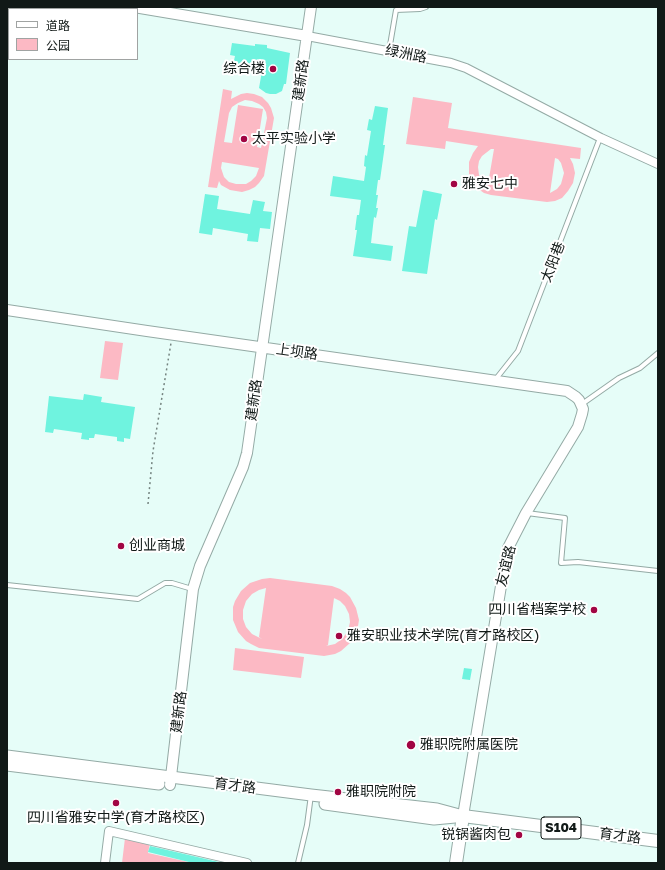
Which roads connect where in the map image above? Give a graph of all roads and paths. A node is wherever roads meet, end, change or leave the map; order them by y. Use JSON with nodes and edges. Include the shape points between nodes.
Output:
{"nodes":[{"id":1,"x":134,"y":7,"type":"edge"},
{"id":2,"x":312,"y":7,"type":"edge"},
{"id":3,"x":426,"y":7,"type":"edge"},
{"id":4,"x":307,"y":36,"type":"junction"},
{"id":5,"x":389,"y":51,"type":"junction"},
{"id":6,"x":601,"y":138,"type":"junction"},
{"id":7,"x":658,"y":164,"type":"edge"},
{"id":8,"x":7,"y":310,"type":"edge"},
{"id":9,"x":173,"y":335,"type":"junction"},
{"id":10,"x":262,"y":347,"type":"junction"},
{"id":11,"x":658,"y":353,"type":"edge"},
{"id":12,"x":495,"y":381,"type":"junction"},
{"id":13,"x":582,"y":404,"type":"junction"},
{"id":14,"x":148,"y":504,"type":"dead end"},
{"id":15,"x":526,"y":513,"type":"junction"},
{"id":16,"x":658,"y":571,"type":"edge"},
{"id":17,"x":7,"y":585,"type":"edge"},
{"id":18,"x":193,"y":589,"type":"junction"},
{"id":19,"x":7,"y":756,"type":"edge"},
{"id":20,"x":7,"y":765,"type":"edge"},
{"id":21,"x":171,"y":781,"type":"junction"},
{"id":22,"x":311,"y":798,"type":"junction"},
{"id":23,"x":463,"y":816,"type":"junction"},
{"id":24,"x":658,"y":841,"type":"edge"},
{"id":25,"x":105,"y":863,"type":"edge"},
{"id":26,"x":247,"y":863,"type":"edge"},
{"id":27,"x":298,"y":863,"type":"edge"},
{"id":28,"x":456,"y":863,"type":"edge"}],
"edges":[{"from":1,"to":4,"type":"street","name":"绿洲路"},
{"from":2,"to":4,"type":"street","name":"建新路"},
{"from":3,"to":5,"type":"lane","via":[[396,10]]},
{"from":4,"to":5,"type":"street","name":"绿洲路"},
{"from":4,"to":10,"type":"street","name":"建新路"},
{"from":5,"to":6,"type":"street","name":"绿洲路","via":[[466,68]]},
{"from":6,"to":7,"type":"street","name":"绿洲路"},
{"from":6,"to":12,"type":"lane","name":"太阳巷","via":[[518,351]]},
{"from":8,"to":9,"type":"street","name":"上坝路"},
{"from":9,"to":10,"type":"street","name":"上坝路"},
{"from":9,"to":14,"type":"path","via":[[153,451]]},
{"from":10,"to":12,"type":"street","name":"上坝路"},
{"from":10,"to":18,"type":"street","name":"建新路","via":[[247,453]]},
{"from":11,"to":13,"type":"lane","via":[[640,368],[619,378]]},
{"from":12,"to":13,"type":"street","name":"上坝路","via":[[567,391]]},
{"from":13,"to":15,"type":"street","name":"友谊路","via":[[578,427]]},
{"from":15,"to":16,"type":"lane","via":[[565,518],[561,563],[578,562]]},
{"from":15,"to":23,"type":"street","name":"友谊路","via":[[508,548]]},
{"from":17,"to":18,"type":"lane","via":[[138,599],[165,583]]},
{"from":18,"to":21,"type":"street","name":"建新路"},
{"from":19,"to":21,"type":"main road","name":"育才路"},
{"from":20,"to":21,"type":"main road","name":"育才路"},
{"from":21,"to":22,"type":"main road","name":"育才路"},
{"from":22,"to":23,"type":"main road","name":"育才路","via":[[434,819]]},
{"from":22,"to":27,"type":"lane"},
{"from":23,"to":24,"type":"main road","name":"育才路","number":"S104"},
{"from":23,"to":28,"type":"main road"},
{"from":25,"to":26,"type":"street","via":[[109,831]]}]}
